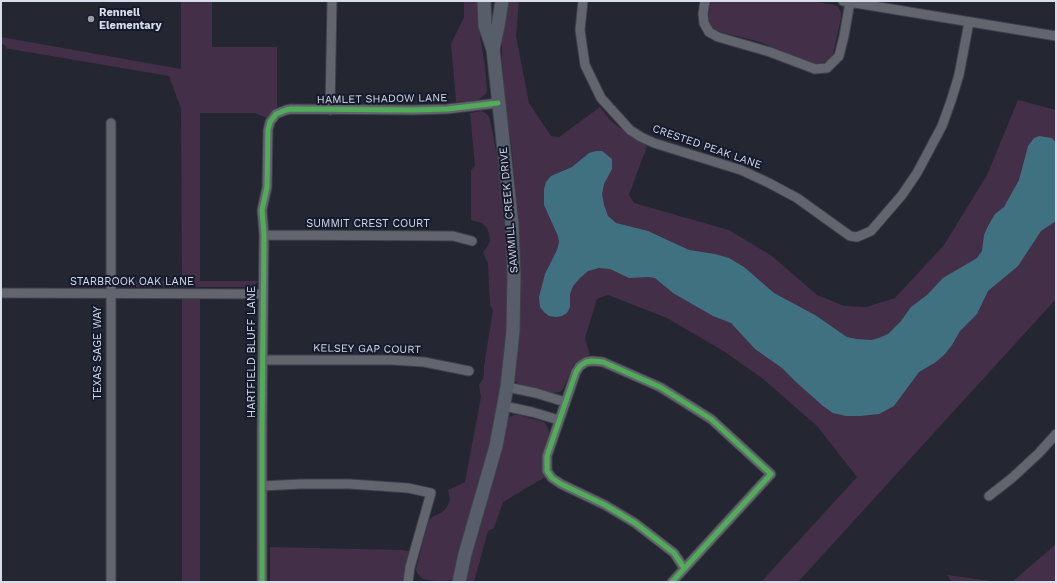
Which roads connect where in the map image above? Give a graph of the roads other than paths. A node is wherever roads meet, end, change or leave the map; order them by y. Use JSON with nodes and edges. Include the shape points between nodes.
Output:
{"nodes":[{"id":1,"x":332,"y":1,"type":"edge"},
{"id":2,"x":484,"y":1,"type":"edge"},
{"id":3,"x":502,"y":1,"type":"edge"},
{"id":4,"x":583,"y":1,"type":"edge"},
{"id":5,"x":705,"y":1,"type":"edge"},
{"id":6,"x":847,"y":2,"type":"edge"},
{"id":7,"x":969,"y":22,"type":"junction"},
{"id":8,"x":1056,"y":36,"type":"edge"},
{"id":9,"x":493,"y":49,"type":"junction"},
{"id":10,"x":498,"y":103,"type":"junction"},
{"id":11,"x":330,"y":110,"type":"junction"},
{"id":12,"x":270,"y":122,"type":"joint"},
{"id":13,"x":111,"y":123,"type":"dead end"},
{"id":14,"x":264,"y":235,"type":"junction"},
{"id":15,"x":472,"y":241,"type":"dead end"},
{"id":16,"x":1,"y":293,"type":"edge"},
{"id":17,"x":110,"y":294,"type":"junction"},
{"id":18,"x":263,"y":294,"type":"junction"},
{"id":19,"x":263,"y":360,"type":"junction"},
{"id":20,"x":469,"y":371,"type":"dead end"},
{"id":21,"x":507,"y":387,"type":"junction"},
{"id":22,"x":565,"y":402,"type":"junction"},
{"id":23,"x":504,"y":406,"type":"junction"},
{"id":24,"x":559,"y":420,"type":"junction"},
{"id":25,"x":1056,"y":434,"type":"edge"},
{"id":26,"x":262,"y":486,"type":"junction"},
{"id":27,"x":990,"y":496,"type":"dead end"},
{"id":28,"x":684,"y":568,"type":"junction"},
{"id":29,"x":111,"y":582,"type":"edge"},
{"id":30,"x":262,"y":582,"type":"edge"},
{"id":31,"x":410,"y":582,"type":"edge"},
{"id":32,"x":459,"y":582,"type":"edge"},
{"id":33,"x":672,"y":582,"type":"edge"}],
"edges":[{"from":1,"to":11,"type":"street"},
{"from":2,"to":9,"type":"street","name":"SAWMILL CREEK DRIVE","via":[[485,26]]},
{"from":3,"to":9,"type":"street","name":"SAWMILL CREEK DRIVE"},
{"from":4,"to":7,"type":"street","name":"CRESTED PEAK LANE","via":[[580,30],[586,65],[601,98],[630,130],[654,143],[741,170],[769,183],[797,198],[850,236],[857,237],[871,231],[898,200],[917,173],[935,139],[959,75]]},
{"from":5,"to":6,"type":"street","via":[[704,23],[709,32],[815,69],[827,68],[839,56],[844,36]]},
{"from":6,"to":7,"type":"street"},
{"from":7,"to":8,"type":"street"},
{"from":9,"to":10,"type":"street","name":"SAWMILL CREEK DRIVE"},
{"from":10,"to":11,"type":"street","name":"HAMLET SHADOW LANE","via":[[440,109]]},
{"from":10,"to":21,"type":"street","name":"SAWMILL CREEK DRIVE","via":[[512,224],[514,276],[513,332]]},
{"from":11,"to":12,"type":"street","name":"HAMLET SHADOW LANE","via":[[286,110],[276,114]]},
{"from":12,"to":14,"type":"street","name":"HARTFIELD BLUFF LANE","via":[[267,187],[262,210]]},
{"from":13,"to":17,"type":"street","name":"TEXAS SAGE WAY"},
{"from":14,"to":15,"type":"street","name":"SUMMIT CREST COURT","via":[[453,236]]},
{"from":14,"to":18,"type":"street","name":"HARTFIELD BLUFF LANE"},
{"from":16,"to":17,"type":"street","name":"STARBROOK OAK LANE"},
{"from":17,"to":18,"type":"street","name":"STARBROOK OAK LANE"},
{"from":17,"to":29,"type":"street","name":"TEXAS SAGE WAY"},
{"from":18,"to":19,"type":"street","name":"HARTFIELD BLUFF LANE"},
{"from":19,"to":20,"type":"street","name":"KELSEY GAP COURT","via":[[418,362]]},
{"from":19,"to":26,"type":"street","name":"HARTFIELD BLUFF LANE"},
{"from":21,"to":22,"type":"street"},
{"from":21,"to":23,"type":"street","name":"SAWMILL CREEK DRIVE"},
{"from":22,"to":24,"type":"street"},
{"from":22,"to":28,"type":"street","via":[[580,366],[586,362],[603,362],[660,387],[710,419],[771,474]]},
{"from":23,"to":24,"type":"street"},
{"from":23,"to":32,"type":"street","name":"SAWMILL CREEK DRIVE","via":[[496,446]]},
{"from":24,"to":28,"type":"street","via":[[547,456],[547,471],[552,478],[635,523],[674,553]]},
{"from":25,"to":27,"type":"street","via":[[1039,454]]},
{"from":26,"to":30,"type":"street","name":"HARTFIELD BLUFF LANE"},
{"from":26,"to":31,"type":"street","via":[[350,484],[408,488],[431,493],[410,567]]},
{"from":28,"to":33,"type":"street"}]}
